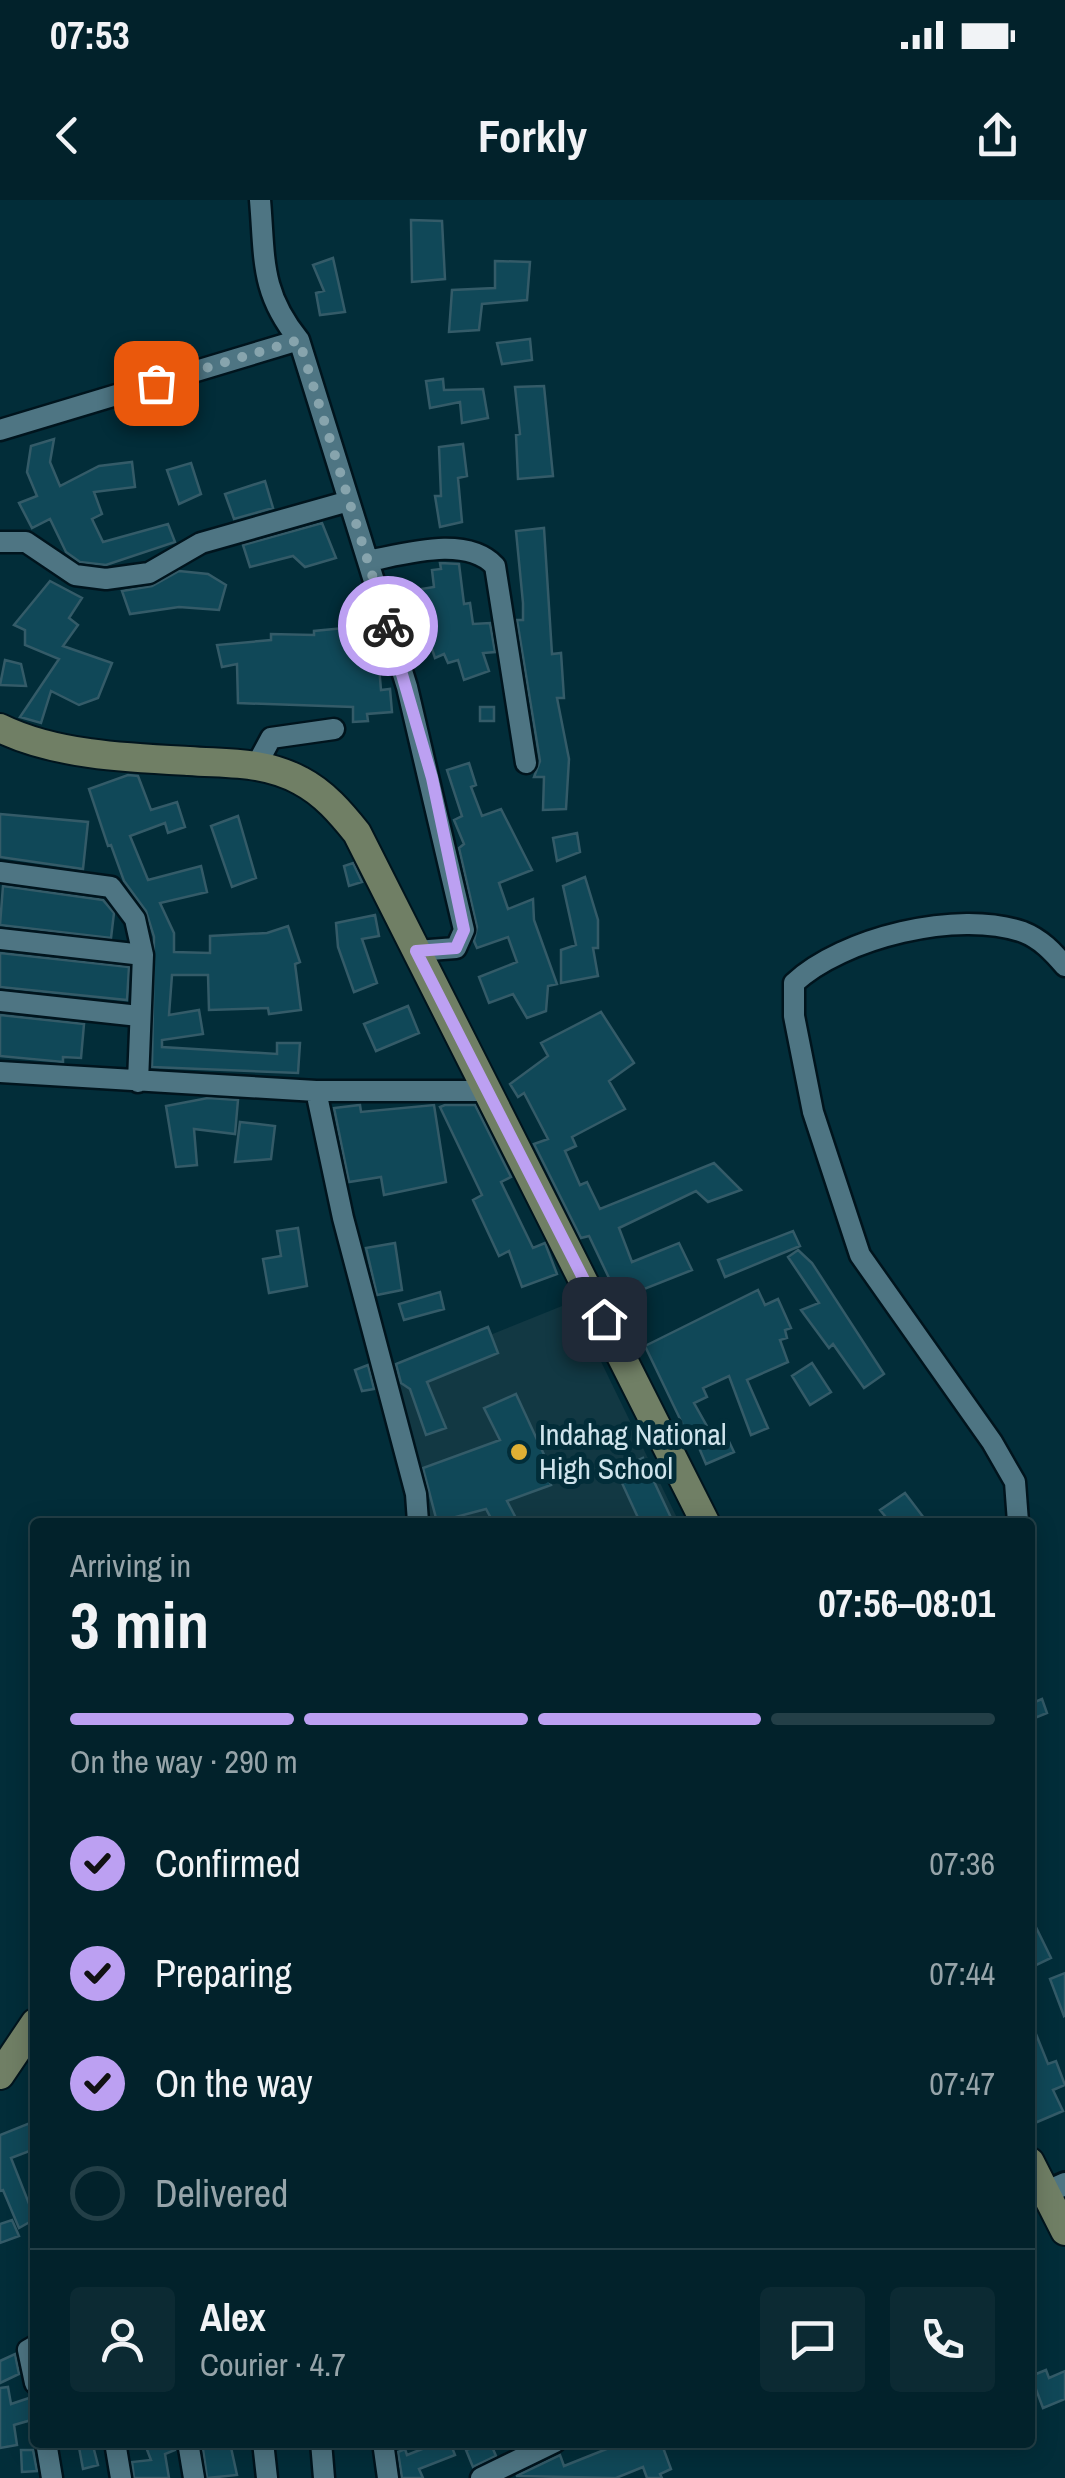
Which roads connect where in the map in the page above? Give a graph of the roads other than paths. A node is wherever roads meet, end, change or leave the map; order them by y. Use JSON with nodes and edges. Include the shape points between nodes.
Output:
{"nodes":[{"id":1,"x":260,"y":200,"type":"edge"},
{"id":2,"x":299,"y":340,"type":"junction"},
{"id":3,"x":0,"y":430,"type":"edge"},
{"id":4,"x":349,"y":500,"type":"junction"},
{"id":5,"x":0,"y":542,"type":"edge"},
{"id":6,"x":368,"y":560,"type":"junction"},
{"id":7,"x":0,"y":728,"type":"edge"},
{"id":8,"x":334,"y":729,"type":"dead end"},
{"id":9,"x":526,"y":763,"type":"dead end"},
{"id":10,"x":256,"y":764,"type":"junction"},
{"id":11,"x":0,"y":872,"type":"edge"},
{"id":12,"x":0,"y":939,"type":"edge"},
{"id":13,"x":416,"y":951,"type":"junction"},
{"id":14,"x":143,"y":956,"type":"junction"},
{"id":15,"x":1065,"y":966,"type":"edge"},
{"id":16,"x":0,"y":1002,"type":"edge"},
{"id":17,"x":139,"y":1016,"type":"junction"},
{"id":18,"x":0,"y":1072,"type":"edge"},
{"id":19,"x":138,"y":1082,"type":"junction"},
{"id":20,"x":316,"y":1091,"type":"junction"},
{"id":21,"x":490,"y":1091,"type":"junction"},
{"id":22,"x":418,"y":1518,"type":"edge"},
{"id":23,"x":703,"y":1518,"type":"edge"},
{"id":24,"x":1018,"y":1518,"type":"edge"},
{"id":25,"x":30,"y":2030,"type":"edge"},
{"id":26,"x":0,"y":2075,"type":"edge"},
{"id":27,"x":1035,"y":2167,"type":"edge"},
{"id":28,"x":1055,"y":2188,"type":"edge"},
{"id":29,"x":1065,"y":2231,"type":"edge"},
{"id":30,"x":47,"y":2448,"type":"edge"},
{"id":31,"x":116,"y":2448,"type":"edge"},
{"id":32,"x":189,"y":2448,"type":"edge"},
{"id":33,"x":264,"y":2448,"type":"edge"},
{"id":34,"x":322,"y":2448,"type":"edge"},
{"id":35,"x":384,"y":2448,"type":"edge"},
{"id":36,"x":544,"y":2448,"type":"edge"},
{"id":37,"x":52,"y":2478,"type":"edge"},
{"id":38,"x":121,"y":2478,"type":"edge"},
{"id":39,"x":194,"y":2478,"type":"edge"},
{"id":40,"x":267,"y":2478,"type":"edge"},
{"id":41,"x":324,"y":2478,"type":"edge"},
{"id":42,"x":388,"y":2478,"type":"edge"},
{"id":43,"x":481,"y":2478,"type":"edge"}],
"edges":[{"from":1,"to":2,"type":"street","via":[[267,290]]},
{"from":2,"to":3,"type":"street"},
{"from":2,"to":4,"type":"street"},
{"from":4,"to":5,"type":"street","via":[[201,543],[165,568],[106,579],[75,576],[26,542]]},
{"from":4,"to":6,"type":"street"},
{"from":6,"to":9,"type":"street","via":[[471,551],[495,566]]},
{"from":6,"to":13,"type":"street","via":[[432,778],[464,930],[456,948]]},
{"from":7,"to":10,"type":"main road","via":[[44,745]]},
{"from":8,"to":10,"type":"street","via":[[271,738]]},
{"from":10,"to":13,"type":"main road","via":[[301,780],[334,805],[357,833]]},
{"from":11,"to":14,"type":"street","via":[[112,887],[135,919]]},
{"from":12,"to":14,"type":"street"},
{"from":13,"to":21,"type":"main road"},
{"from":14,"to":17,"type":"street"},
{"from":15,"to":24,"type":"street","via":[[1022,932],[963,924],[846,948],[794,983],[813,1112],[860,1255],[992,1442],[1016,1482]]},
{"from":16,"to":17,"type":"street"},
{"from":17,"to":19,"type":"street"},
{"from":18,"to":19,"type":"street"},
{"from":19,"to":20,"type":"street"},
{"from":20,"to":21,"type":"street"},
{"from":20,"to":22,"type":"street"},
{"from":21,"to":23,"type":"main road"},
{"from":25,"to":26,"type":"main road"},
{"from":27,"to":28,"type":"main road"},
{"from":28,"to":29,"type":"main road"},
{"from":30,"to":37,"type":"street"},
{"from":31,"to":38,"type":"street"},
{"from":32,"to":39,"type":"street"},
{"from":33,"to":40,"type":"street"},
{"from":34,"to":41,"type":"street"},
{"from":35,"to":42,"type":"street"},
{"from":36,"to":43,"type":"street"}]}
